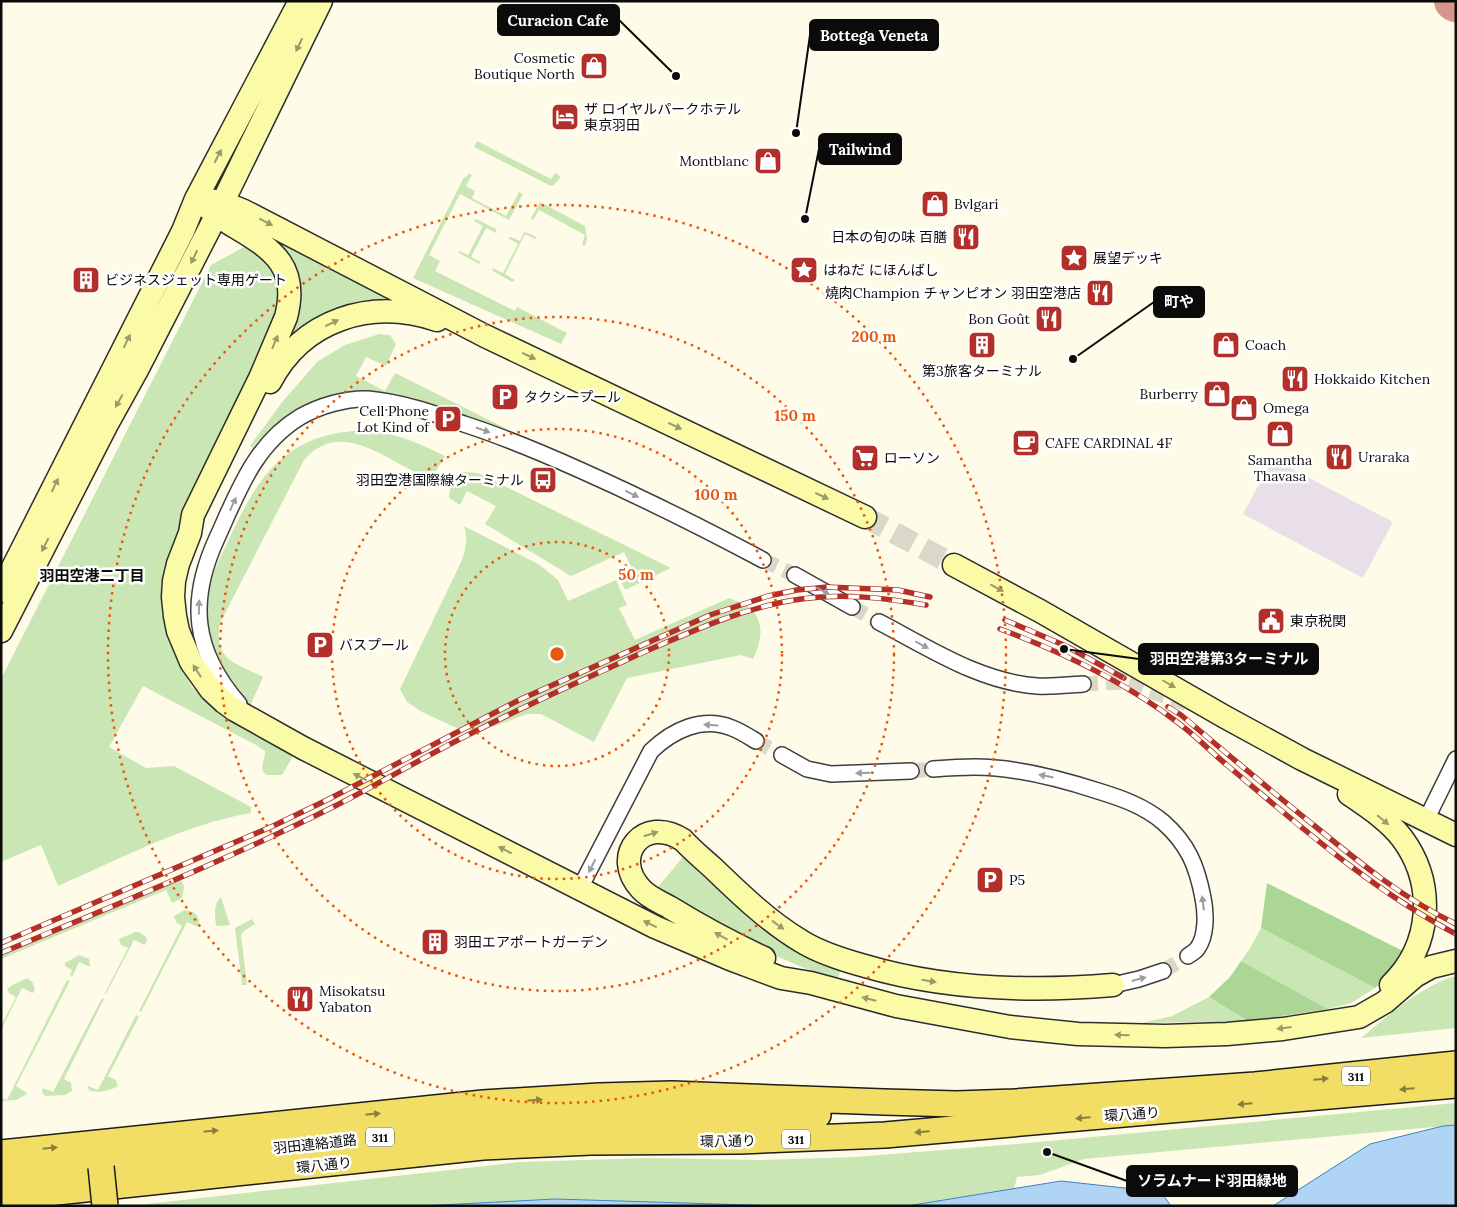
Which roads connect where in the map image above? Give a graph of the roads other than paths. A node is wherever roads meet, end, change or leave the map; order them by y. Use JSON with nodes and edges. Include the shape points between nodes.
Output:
{"nodes":[{"id":1,"x":300,"y":1,"type":"edge"},
{"id":2,"x":321,"y":1,"type":"edge"},
{"id":3,"x":196,"y":199,"type":"junction"},
{"id":4,"x":219,"y":208,"type":"junction"},
{"id":5,"x":485,"y":336,"type":"junction"},
{"id":6,"x":866,"y":516,"type":"tunnel mouth"},
{"id":7,"x":190,"y":533,"type":"junction"},
{"id":8,"x":763,"y":560,"type":"tunnel mouth"},
{"id":9,"x":954,"y":565,"type":"tunnel mouth"},
{"id":10,"x":795,"y":575,"type":"tunnel mouth"},
{"id":11,"x":1,"y":591,"type":"edge"},
{"id":12,"x":852,"y":607,"type":"tunnel mouth"},
{"id":13,"x":879,"y":622,"type":"tunnel mouth"},
{"id":14,"x":1,"y":631,"type":"edge"},
{"id":15,"x":1083,"y":684,"type":"tunnel mouth"},
{"id":16,"x":1195,"y":707,"type":"tunnel mouth"},
{"id":17,"x":1225,"y":717,"type":"junction"},
{"id":18,"x":260,"y":723,"type":"junction"},
{"id":19,"x":756,"y":740,"type":"tunnel mouth"},
{"id":20,"x":782,"y":755,"type":"tunnel mouth"},
{"id":21,"x":1302,"y":759,"type":"junction"},
{"id":22,"x":1456,"y":759,"type":"edge"},
{"id":23,"x":933,"y":769,"type":"tunnel mouth"},
{"id":24,"x":911,"y":771,"type":"tunnel mouth"},
{"id":25,"x":1426,"y":820,"type":"junction"},
{"id":26,"x":1456,"y":836,"type":"edge"},
{"id":27,"x":580,"y":888,"type":"junction"},
{"id":28,"x":1188,"y":956,"type":"tunnel mouth"},
{"id":29,"x":1456,"y":961,"type":"edge"},
{"id":30,"x":1163,"y":971,"type":"tunnel mouth"},
{"id":31,"x":811,"y":984,"type":"junction"},
{"id":32,"x":1114,"y":985,"type":"joint"},
{"id":33,"x":1333,"y":1021,"type":"junction"},
{"id":34,"x":1456,"y":1064,"type":"edge"},
{"id":35,"x":1456,"y":1085,"type":"edge"},
{"id":36,"x":954,"y":1104,"type":"junction"},
{"id":37,"x":660,"y":1118,"type":"junction"},
{"id":38,"x":885,"y":1135,"type":"junction"},
{"id":39,"x":1,"y":1153,"type":"edge"},
{"id":40,"x":101,"y":1167,"type":"junction"},
{"id":41,"x":1,"y":1178,"type":"edge"},
{"id":42,"x":1,"y":1198,"type":"edge"},
{"id":43,"x":105,"y":1206,"type":"edge"}],
"edges":[{"from":3,"to":1,"type":"street","one_way":true},
{"from":2,"to":4,"type":"street","one_way":true},
{"from":3,"to":4,"type":"street"},
{"from":11,"to":3,"type":"street","one_way":true,"via":[[183,231]]},
{"from":4,"to":5,"type":"street","one_way":true,"via":[[244,211]]},
{"from":7,"to":4,"type":"street","one_way":true,"via":[[193,515],[261,376],[289,307],[289,287],[280,262],[258,241],[235,228]]},
{"from":4,"to":14,"type":"street","one_way":true},
{"from":5,"to":6,"type":"street","one_way":true},
{"from":7,"to":5,"type":"street","one_way":true,"via":[[201,519],[276,371],[292,350],[312,334],[340,319],[366,312],[390,311],[425,316]]},
{"from":18,"to":7,"type":"street","one_way":true,"via":[[235,710],[211,690],[184,649],[173,597],[178,564]]},
{"from":18,"to":8,"type":"street","one_way":true,"via":[[228,691],[208,657],[199,623],[201,585],[212,549],[260,452],[300,417],[325,406],[365,399],[381,401],[489,432],[619,487]]},
{"from":9,"to":17,"type":"street","one_way":true},
{"from":10,"to":12,"type":"street","one_way":true},
{"from":13,"to":15,"type":"street","one_way":true,"via":[[952,661],[986,675],[1037,686]]},
{"from":16,"to":17,"type":"street"},
{"from":17,"to":21,"type":"street"},
{"from":27,"to":18,"type":"street","one_way":true,"via":[[302,748]]},
{"from":19,"to":27,"type":"street","one_way":true,"via":[[731,728],[698,724],[661,742],[651,751]]},
{"from":24,"to":20,"type":"street","one_way":true,"via":[[831,774],[807,769]]},
{"from":21,"to":25,"type":"street"},
{"from":21,"to":33,"type":"street","one_way":true,"via":[[1374,812],[1401,838],[1417,864],[1425,898],[1426,913],[1418,947],[1401,976],[1375,999]]},
{"from":22,"to":25,"type":"street"},
{"from":28,"to":23,"type":"street","one_way":true,"via":[[1197,950],[1203,936],[1200,882],[1186,849],[1152,813],[1122,798],[1053,777],[975,767]]},
{"from":25,"to":26,"type":"street"},
{"from":31,"to":27,"type":"street","one_way":true,"via":[[781,978],[730,959],[655,927]]},
{"from":29,"to":33,"type":"street","via":[[1423,972],[1366,1014]]},
{"from":32,"to":30,"type":"street","one_way":true},
{"from":31,"to":32,"type":"street","one_way":true,"via":[[680,914],[641,889],[629,864],[630,851],[636,842],[646,834],[665,831],[674,834],[801,942],[858,964],[955,986],[1062,989]]},
{"from":33,"to":31,"type":"street","one_way":true,"via":[[1227,1034],[1078,1034],[951,1017]]},
{"from":36,"to":34,"type":"main road","name":"環八通り","number":"311","one_way":true,"via":[[1246,1086]]},
{"from":35,"to":38,"type":"main road","name":"環八通り","number":"311","one_way":true},
{"from":36,"to":37,"type":"main road","via":[[847,1115]]},
{"from":39,"to":36,"type":"main road","name":"環八通り","number":"311","one_way":true,"via":[[483,1103],[589,1096],[672,1094]]},
{"from":37,"to":38,"type":"main road"},
{"from":37,"to":40,"type":"main road","name":"羽田連絡道路","number":"311","via":[[489,1125]]},
{"from":38,"to":42,"type":"main road","name":"環八通り","number":"311","via":[[534,1144]]},
{"from":40,"to":41,"type":"main road","name":"羽田連絡道路","number":"311"},
{"from":40,"to":43,"type":"main road","bridge":true}]}
